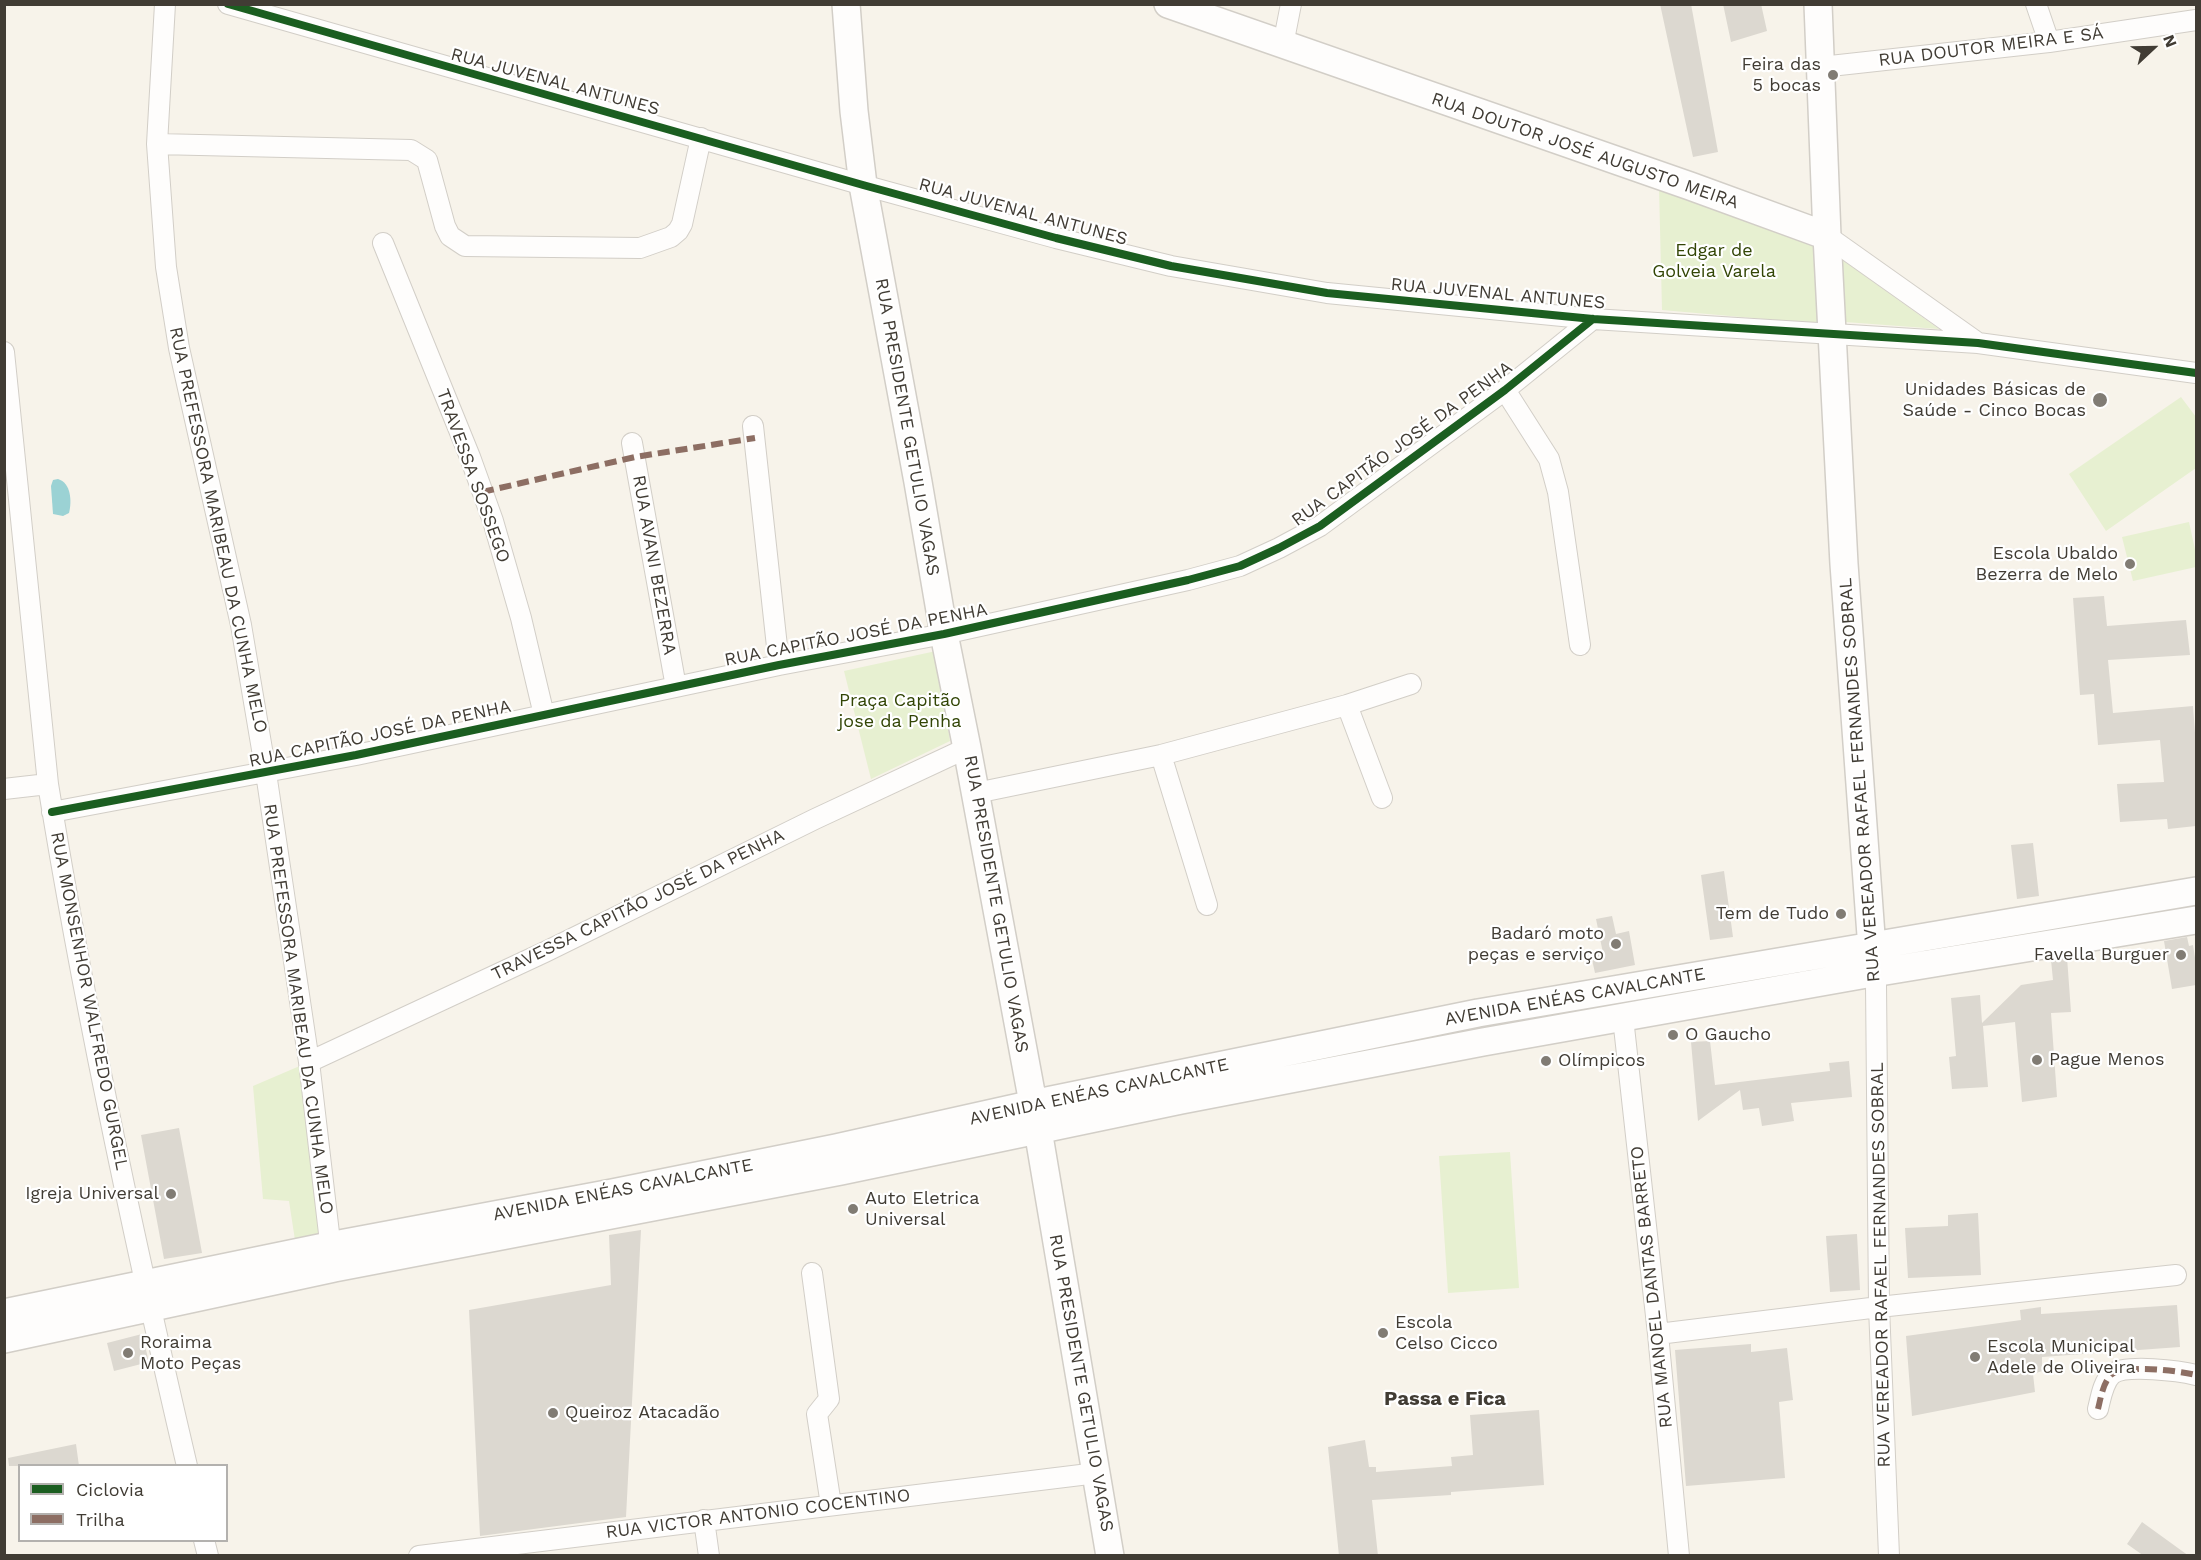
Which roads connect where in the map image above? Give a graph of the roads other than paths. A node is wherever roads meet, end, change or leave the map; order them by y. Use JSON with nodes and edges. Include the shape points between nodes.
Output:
{"nodes":[{"id":1,"x":165,"y":4,"type":"edge"},
{"id":2,"x":228,"y":4,"type":"edge"},
{"id":3,"x":846,"y":4,"type":"edge"},
{"id":4,"x":1168,"y":4,"type":"edge"},
{"id":5,"x":1291,"y":4,"type":"edge"},
{"id":6,"x":1818,"y":4,"type":"edge"},
{"id":7,"x":2036,"y":4,"type":"edge"},
{"id":8,"x":248,"y":7,"type":"edge"},
{"id":9,"x":2196,"y":20,"type":"edge"},
{"id":10,"x":2049,"y":42,"type":"junction"},
{"id":11,"x":1282,"y":45,"type":"junction"},
{"id":12,"x":1821,"y":67,"type":"junction"},
{"id":13,"x":701,"y":138,"type":"junction"},
{"id":14,"x":157,"y":144,"type":"junction"},
{"id":15,"x":863,"y":184,"type":"junction"},
{"id":16,"x":1827,"y":236,"type":"junction"},
{"id":17,"x":383,"y":243,"type":"dead end"},
{"id":18,"x":1593,"y":319,"type":"junction"},
{"id":19,"x":1832,"y":334,"type":"junction"},
{"id":20,"x":1978,"y":343,"type":"junction"},
{"id":21,"x":4,"y":352,"type":"edge"},
{"id":22,"x":2196,"y":373,"type":"edge"},
{"id":23,"x":1505,"y":390,"type":"junction"},
{"id":24,"x":753,"y":426,"type":"dead end"},
{"id":25,"x":632,"y":443,"type":"dead end"},
{"id":26,"x":944,"y":634,"type":"junction"},
{"id":27,"x":1580,"y":645,"type":"dead end"},
{"id":28,"x":779,"y":665,"type":"junction"},
{"id":29,"x":1412,"y":684,"type":"dead end"},
{"id":30,"x":676,"y":687,"type":"junction"},
{"id":31,"x":1347,"y":705,"type":"junction"},
{"id":32,"x":544,"y":715,"type":"junction"},
{"id":33,"x":968,"y":748,"type":"junction"},
{"id":34,"x":1161,"y":755,"type":"junction"},
{"id":35,"x":266,"y":773,"type":"junction"},
{"id":36,"x":48,"y":784,"type":"junction"},
{"id":37,"x":4,"y":789,"type":"edge"},
{"id":38,"x":975,"y":793,"type":"junction"},
{"id":39,"x":1382,"y":798,"type":"dead end"},
{"id":40,"x":52,"y":812,"type":"junction"},
{"id":41,"x":2196,"y":891,"type":"edge"},
{"id":42,"x":2158,"y":898,"type":"junction"},
{"id":43,"x":1207,"y":905,"type":"dead end"},
{"id":44,"x":2196,"y":920,"type":"edge"},
{"id":45,"x":2162,"y":925,"type":"junction"},
{"id":46,"x":1872,"y":945,"type":"junction"},
{"id":47,"x":1874,"y":974,"type":"junction"},
{"id":48,"x":1478,"y":1014,"type":"junction"},
{"id":49,"x":1623,"y":1018,"type":"junction"},
{"id":50,"x":1483,"y":1042,"type":"junction"},
{"id":51,"x":309,"y":1062,"type":"junction"},
{"id":52,"x":1179,"y":1088,"type":"junction"},
{"id":53,"x":1035,"y":1117,"type":"junction"},
{"id":54,"x":332,"y":1257,"type":"junction"},
{"id":55,"x":812,"y":1274,"type":"dead end"},
{"id":56,"x":2176,"y":1275,"type":"dead end"},
{"id":57,"x":148,"y":1296,"type":"junction"},
{"id":58,"x":1879,"y":1307,"type":"junction"},
{"id":59,"x":4,"y":1313,"type":"edge"},
{"id":60,"x":51,"y":1316,"type":"junction"},
{"id":61,"x":1658,"y":1334,"type":"junction"},
{"id":62,"x":4,"y":1339,"type":"edge"},
{"id":63,"x":2196,"y":1375,"type":"edge"},
{"id":64,"x":2098,"y":1409,"type":"dead end"},
{"id":65,"x":187,"y":1464,"type":"edge"},
{"id":66,"x":1097,"y":1473,"type":"junction"},
{"id":67,"x":831,"y":1505,"type":"junction"},
{"id":68,"x":704,"y":1520,"type":"junction"},
{"id":69,"x":419,"y":1556,"type":"edge"},
{"id":70,"x":709,"y":1556,"type":"edge"},
{"id":71,"x":1110,"y":1556,"type":"edge"},
{"id":72,"x":1679,"y":1556,"type":"edge"},
{"id":73,"x":1889,"y":1556,"type":"edge"}],
"edges":[{"from":1,"to":14,"type":"street","name":"RUA PREFESSORA MARIBEAU DA CUNHA MELO"},
{"from":2,"to":8,"type":"street","name":"RUA JUVENAL ANTUNES"},
{"from":3,"to":15,"type":"main road","name":"RUA PRESIDENTE GETULIO VAGAS"},
{"from":4,"to":11,"type":"main road","name":"RUA DOUTOR JOSÉ AUGUSTO MEIRA"},
{"from":5,"to":11,"type":"street"},
{"from":6,"to":12,"type":"main road","name":"RUA VEREADOR RAFAEL FERNANDES SOBRAL"},
{"from":7,"to":10,"type":"street"},
{"from":8,"to":13,"type":"street","name":"RUA JUVENAL ANTUNES","via":[[357,43]]},
{"from":9,"to":10,"type":"street","name":"RUA DOUTOR MEIRA E SÁ"},
{"from":10,"to":12,"type":"street","name":"RUA DOUTOR MEIRA E SÁ"},
{"from":11,"to":16,"type":"main road","name":"RUA DOUTOR JOSÉ AUGUSTO MEIRA"},
{"from":12,"to":16,"type":"main road","name":"RUA VEREADOR RAFAEL FERNANDES SOBRAL"},
{"from":13,"to":14,"type":"street","via":[[682,224],[671,237],[640,248],[465,246],[450,236],[445,226],[427,160],[411,150]]},
{"from":13,"to":15,"type":"street","name":"RUA JUVENAL ANTUNES"},
{"from":14,"to":35,"type":"street","name":"RUA PREFESSORA MARIBEAU DA CUNHA MELO","via":[[166,267],[179,348],[241,625]]},
{"from":15,"to":18,"type":"street","name":"RUA JUVENAL ANTUNES","via":[[1171,266],[1327,293]]},
{"from":15,"to":26,"type":"main road","name":"RUA PRESIDENTE GETULIO VAGAS"},
{"from":16,"to":19,"type":"main road","name":"RUA VEREADOR RAFAEL FERNANDES SOBRAL"},
{"from":16,"to":20,"type":"street","name":"RUA DOUTOR JOSÉ AUGUSTO MEIRA"},
{"from":17,"to":32,"type":"street","name":"TRAVESSA SOSSEGO","via":[[493,521]]},
{"from":18,"to":19,"type":"street","name":"RUA JUVENAL ANTUNES"},
{"from":18,"to":23,"type":"street","name":"RUA CAPITÃO JOSÉ DA PENHA"},
{"from":19,"to":20,"type":"street","name":"RUA JUVENAL ANTUNES"},
{"from":19,"to":46,"type":"main road","name":"RUA VEREADOR RAFAEL FERNANDES SOBRAL"},
{"from":20,"to":22,"type":"street","name":"RUA JUVENAL ANTUNES"},
{"from":21,"to":36,"type":"street","name":"RUA MONSENHOR WALFREDO GURGEL"},
{"from":23,"to":26,"type":"street","name":"RUA CAPITÃO JOSÉ DA PENHA","via":[[1320,526],[1240,566]]},
{"from":23,"to":27,"type":"street","via":[[1548,459],[1558,492]]},
{"from":24,"to":28,"type":"street"},
{"from":25,"to":30,"type":"street","name":"RUA AVANI BEZERRA"},
{"from":26,"to":28,"type":"street","name":"RUA CAPITÃO JOSÉ DA PENHA"},
{"from":26,"to":33,"type":"main road","name":"RUA PRESIDENTE GETULIO VAGAS"},
{"from":28,"to":30,"type":"street","name":"RUA CAPITÃO JOSÉ DA PENHA"},
{"from":29,"to":31,"type":"street"},
{"from":30,"to":32,"type":"street","name":"RUA CAPITÃO JOSÉ DA PENHA"},
{"from":31,"to":34,"type":"street"},
{"from":31,"to":39,"type":"street"},
{"from":32,"to":35,"type":"street","name":"RUA CAPITÃO JOSÉ DA PENHA"},
{"from":33,"to":38,"type":"main road","name":"RUA PRESIDENTE GETULIO VAGAS"},
{"from":33,"to":51,"type":"street","name":"TRAVESSA CAPITÃO JOSÉ DA PENHA"},
{"from":34,"to":38,"type":"street"},
{"from":34,"to":43,"type":"street"},
{"from":35,"to":40,"type":"street","name":"RUA CAPITÃO JOSÉ DA PENHA"},
{"from":35,"to":51,"type":"street","name":"RUA PREFESSORA MARIBEAU DA CUNHA MELO"},
{"from":36,"to":37,"type":"street"},
{"from":36,"to":40,"type":"street","name":"RUA MONSENHOR WALFREDO GURGEL"},
{"from":38,"to":53,"type":"main road","name":"RUA PRESIDENTE GETULIO VAGAS"},
{"from":40,"to":57,"type":"street","name":"RUA MONSENHOR WALFREDO GURGEL","via":[[71,925]]},
{"from":41,"to":42,"type":"main road","name":"AVENIDA ENÉAS CAVALCANTE"},
{"from":42,"to":45,"type":"main road"},
{"from":42,"to":46,"type":"main road","name":"AVENIDA ENÉAS CAVALCANTE"},
{"from":44,"to":45,"type":"main road","name":"AVENIDA ENÉAS CAVALCANTE"},
{"from":45,"to":47,"type":"main road","name":"AVENIDA ENÉAS CAVALCANTE"},
{"from":46,"to":47,"type":"main road","name":"RUA VEREADOR RAFAEL FERNANDES SOBRAL"},
{"from":46,"to":48,"type":"main road","name":"AVENIDA ENÉAS CAVALCANTE"},
{"from":47,"to":49,"type":"main road","name":"AVENIDA ENÉAS CAVALCANTE"},
{"from":47,"to":58,"type":"street","name":"RUA VEREADOR RAFAEL FERNANDES SOBRAL"},
{"from":48,"to":50,"type":"main road"},
{"from":48,"to":52,"type":"main road","name":"AVENIDA ENÉAS CAVALCANTE"},
{"from":49,"to":50,"type":"main road","name":"AVENIDA ENÉAS CAVALCANTE"},
{"from":49,"to":61,"type":"street","name":"RUA MANOEL DANTAS BARRETO"},
{"from":50,"to":52,"type":"main road","name":"AVENIDA ENÉAS CAVALCANTE"},
{"from":51,"to":54,"type":"street","name":"RUA PREFESSORA MARIBEAU DA CUNHA MELO"},
{"from":52,"to":53,"type":"main road","name":"AVENIDA ENÉAS CAVALCANTE"},
{"from":53,"to":54,"type":"main road","name":"AVENIDA ENÉAS CAVALCANTE","via":[[839,1160],[612,1193],[473,1231]]},
{"from":53,"to":66,"type":"main road","name":"RUA PRESIDENTE GETULIO VAGAS"},
{"from":54,"to":57,"type":"main road","name":"AVENIDA ENÉAS CAVALCANTE"},
{"from":55,"to":67,"type":"street","via":[[829,1400],[817,1414]]},
{"from":56,"to":58,"type":"street"},
{"from":57,"to":60,"type":"main road","name":"AVENIDA ENÉAS CAVALCANTE"},
{"from":57,"to":65,"type":"street","name":"RUA MONSENHOR WALFREDO GURGEL"},
{"from":58,"to":61,"type":"street"},
{"from":58,"to":73,"type":"street","name":"RUA VEREADOR RAFAEL FERNANDES SOBRAL"},
{"from":59,"to":60,"type":"main road","name":"AVENIDA ENÉAS CAVALCANTE"},
{"from":60,"to":62,"type":"main road","name":"AVENIDA ENÉAS CAVALCANTE"},
{"from":61,"to":72,"type":"street","name":"RUA MANOEL DANTAS BARRETO"},
{"from":63,"to":64,"type":"street","via":[[2182,1371],[2114,1373],[2105,1382]]},
{"from":66,"to":67,"type":"street","name":"RUA VICTOR ANTONIO COCENTINO"},
{"from":66,"to":71,"type":"main road","name":"RUA PRESIDENTE GETULIO VAGAS"},
{"from":67,"to":68,"type":"street","name":"RUA VICTOR ANTONIO COCENTINO"},
{"from":68,"to":69,"type":"street","name":"RUA VICTOR ANTONIO COCENTINO"},
{"from":68,"to":70,"type":"street"}]}
